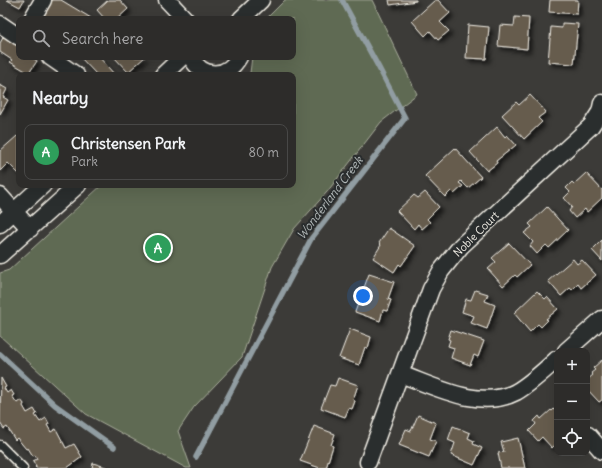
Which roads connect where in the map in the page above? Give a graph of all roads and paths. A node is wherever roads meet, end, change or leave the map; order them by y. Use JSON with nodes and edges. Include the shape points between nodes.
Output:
{"nodes":[{"id":1,"x":43,"y":0,"type":"edge"},
{"id":2,"x":167,"y":0,"type":"edge"},
{"id":3,"x":261,"y":0,"type":"edge"},
{"id":4,"x":34,"y":16,"type":"edge"},
{"id":5,"x":182,"y":16,"type":"edge"},
{"id":6,"x":244,"y":16,"type":"edge"},
{"id":7,"x":1,"y":27,"type":"edge"},
{"id":8,"x":16,"y":34,"type":"edge"},
{"id":9,"x":54,"y":60,"type":"edge"},
{"id":10,"x":179,"y":60,"type":"edge"},
{"id":11,"x":192,"y":60,"type":"edge"},
{"id":12,"x":237,"y":60,"type":"edge"},
{"id":13,"x":72,"y":72,"type":"edge"},
{"id":14,"x":166,"y":72,"type":"edge"},
{"id":15,"x":206,"y":72,"type":"edge"},
{"id":16,"x":223,"y":72,"type":"edge"},
{"id":17,"x":602,"y":103,"type":"edge"},
{"id":18,"x":41,"y":188,"type":"edge"},
{"id":19,"x":75,"y":188,"type":"edge"},
{"id":20,"x":0,"y":196,"type":"edge"},
{"id":21,"x":14,"y":211,"type":"junction"},
{"id":22,"x":0,"y":224,"type":"edge"},
{"id":23,"x":30,"y":228,"type":"junction"},
{"id":24,"x":0,"y":255,"type":"edge"},
{"id":25,"x":602,"y":319,"type":"edge"},
{"id":26,"x":569,"y":348,"type":"edge"},
{"id":27,"x":554,"y":362,"type":"edge"},
{"id":28,"x":400,"y":374,"type":"junction"},
{"id":29,"x":590,"y":438,"type":"edge"},
{"id":30,"x":0,"y":445,"type":"edge"},
{"id":31,"x":602,"y":451,"type":"edge"},
{"id":32,"x":369,"y":466,"type":"edge"},
{"id":33,"x":23,"y":468,"type":"edge"}],
"edges":[{"from":1,"to":4,"type":"street"},
{"from":2,"to":5,"type":"street"},
{"from":3,"to":6,"type":"street"},
{"from":7,"to":8,"type":"street"},
{"from":9,"to":13,"type":"street"},
{"from":10,"to":14,"type":"street"},
{"from":11,"to":15,"type":"street"},
{"from":12,"to":16,"type":"street"},
{"from":17,"to":28,"type":"street","name":"Noble Court","via":[[600,112],[591,126],[461,246],[441,271],[431,289]]},
{"from":18,"to":21,"type":"street"},
{"from":19,"to":23,"type":"street"},
{"from":20,"to":21,"type":"street"},
{"from":21,"to":22,"type":"street"},
{"from":21,"to":23,"type":"street"},
{"from":23,"to":24,"type":"street"},
{"from":25,"to":26,"type":"street"},
{"from":27,"to":28,"type":"street","via":[[515,392],[495,398],[475,399],[455,394]]},
{"from":28,"to":32,"type":"street","name":"Noble Court"},
{"from":29,"to":31,"type":"street"},
{"from":30,"to":33,"type":"lane"}]}
